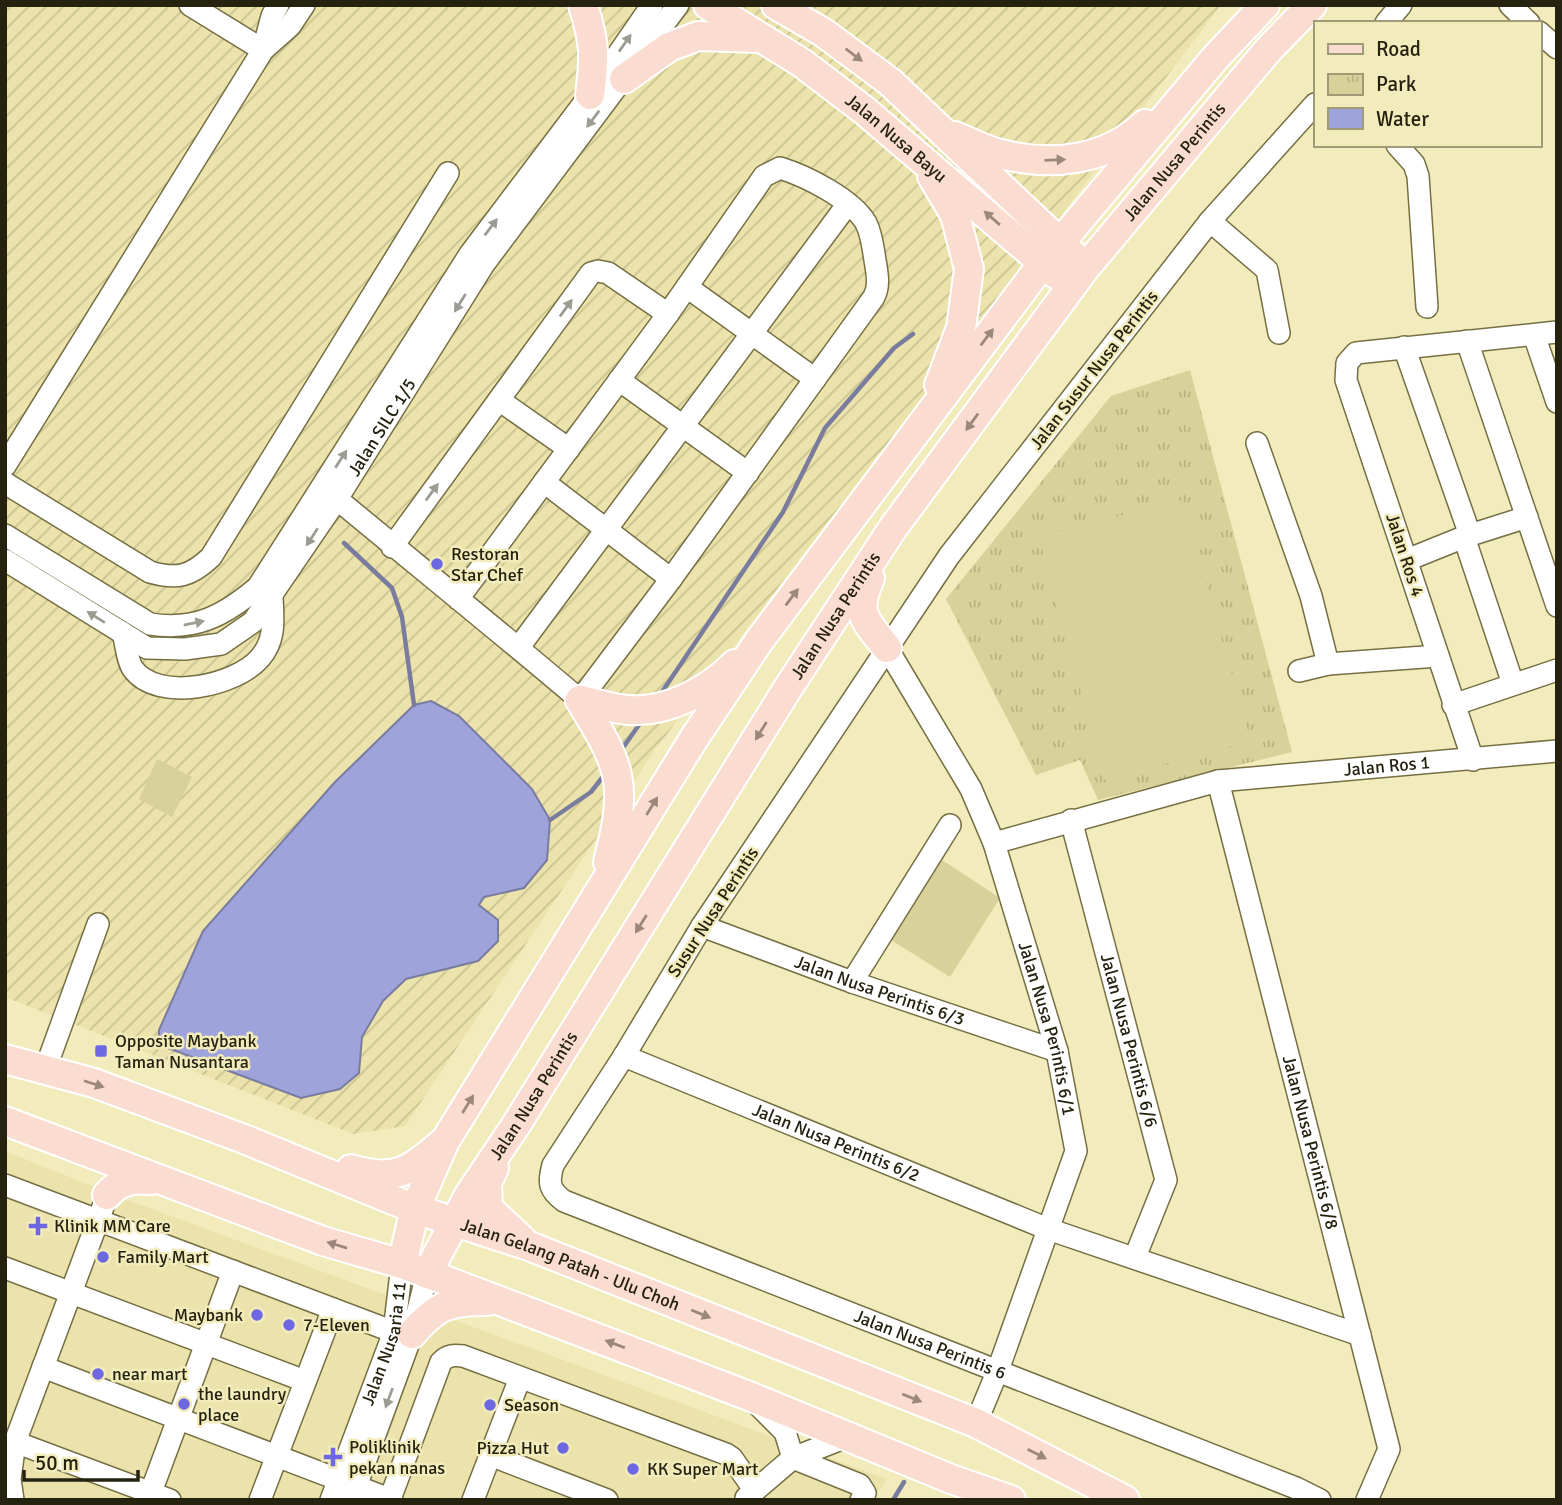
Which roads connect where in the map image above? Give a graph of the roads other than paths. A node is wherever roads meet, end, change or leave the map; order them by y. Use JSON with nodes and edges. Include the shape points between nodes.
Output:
{"nodes":[{"id":1,"x":190,"y":5,"type":"edge"},
{"id":2,"x":278,"y":5,"type":"edge"},
{"id":3,"x":304,"y":5,"type":"edge"},
{"id":4,"x":583,"y":5,"type":"edge"},
{"id":5,"x":652,"y":5,"type":"edge"},
{"id":6,"x":678,"y":5,"type":"edge"},
{"id":7,"x":708,"y":5,"type":"edge"},
{"id":8,"x":776,"y":5,"type":"edge"},
{"id":9,"x":1265,"y":5,"type":"edge"},
{"id":10,"x":1312,"y":5,"type":"edge"},
{"id":11,"x":1401,"y":5,"type":"edge"},
{"id":12,"x":1510,"y":5,"type":"edge"},
{"id":13,"x":1388,"y":21,"type":"edge"},
{"id":14,"x":1527,"y":21,"type":"edge"},
{"id":15,"x":824,"y":33,"type":"junction"},
{"id":16,"x":1541,"y":34,"type":"edge"},
{"id":17,"x":764,"y":39,"type":"junction"},
{"id":18,"x":1557,"y":48,"type":"edge"},
{"id":19,"x":263,"y":50,"type":"junction"},
{"id":20,"x":1216,"y":57,"type":"junction"},
{"id":21,"x":802,"y":63,"type":"junction"},
{"id":22,"x":624,"y":79,"type":"junction"},
{"id":23,"x":890,"y":82,"type":"junction"},
{"id":24,"x":590,"y":95,"type":"junction"},
{"id":25,"x":1314,"y":105,"type":"edge"},
{"id":26,"x":865,"y":111,"type":"junction"},
{"id":27,"x":942,"y":132,"type":"junction"},
{"id":28,"x":1398,"y":147,"type":"edge"},
{"id":29,"x":921,"y":158,"type":"junction"},
{"id":30,"x":448,"y":173,"type":"dead end"},
{"id":31,"x":847,"y":205,"type":"junction"},
{"id":32,"x":1210,"y":222,"type":"junction"},
{"id":33,"x":1051,"y":253,"type":"junction"},
{"id":34,"x":1078,"y":277,"type":"junction"},
{"id":35,"x":687,"y":287,"type":"junction"},
{"id":36,"x":1427,"y":307,"type":"dead end"},
{"id":37,"x":668,"y":314,"type":"junction"},
{"id":38,"x":1557,"y":332,"type":"edge"},
{"id":39,"x":1279,"y":333,"type":"dead end"},
{"id":40,"x":752,"y":334,"type":"junction"},
{"id":41,"x":1534,"y":335,"type":"junction"},
{"id":42,"x":1467,"y":341,"type":"junction"},
{"id":43,"x":1404,"y":347,"type":"junction"},
{"id":44,"x":815,"y":379,"type":"junction"},
{"id":45,"x":619,"y":380,"type":"junction"},
{"id":46,"x":499,"y":400,"type":"junction"},
{"id":47,"x":1557,"y":402,"type":"edge"},
{"id":48,"x":683,"y":426,"type":"junction"},
{"id":49,"x":1257,"y":443,"type":"dead end"},
{"id":50,"x":569,"y":449,"type":"junction"},
{"id":51,"x":5,"y":466,"type":"edge"},
{"id":52,"x":888,"y":468,"type":"junction"},
{"id":53,"x":748,"y":473,"type":"junction"},
{"id":54,"x":544,"y":482,"type":"junction"},
{"id":55,"x":5,"y":483,"type":"edge"},
{"id":56,"x":337,"y":499,"type":"junction"},
{"id":57,"x":1527,"y":517,"type":"junction"},
{"id":58,"x":893,"y":528,"type":"junction"},
{"id":59,"x":606,"y":530,"type":"junction"},
{"id":60,"x":5,"y":535,"type":"edge"},
{"id":61,"x":1467,"y":536,"type":"junction"},
{"id":62,"x":392,"y":547,"type":"junction"},
{"id":63,"x":1549,"y":556,"type":"edge"},
{"id":64,"x":5,"y":560,"type":"edge"},
{"id":65,"x":1407,"y":560,"type":"junction"},
{"id":66,"x":671,"y":579,"type":"junction"},
{"id":67,"x":272,"y":597,"type":"junction"},
{"id":68,"x":458,"y":599,"type":"junction"},
{"id":69,"x":1557,"y":606,"type":"edge"},
{"id":70,"x":123,"y":633,"type":"junction"},
{"id":71,"x":759,"y":641,"type":"junction"},
{"id":72,"x":519,"y":647,"type":"junction"},
{"id":73,"x":887,"y":648,"type":"junction"},
{"id":74,"x":1438,"y":656,"type":"junction"},
{"id":75,"x":1328,"y":664,"type":"junction"},
{"id":76,"x":1557,"y":670,"type":"edge"},
{"id":77,"x":1299,"y":671,"type":"dead end"},
{"id":78,"x":1513,"y":684,"type":"junction"},
{"id":79,"x":788,"y":688,"type":"junction"},
{"id":80,"x":580,"y":700,"type":"junction"},
{"id":81,"x":1453,"y":705,"type":"junction"},
{"id":82,"x":1557,"y":751,"type":"edge"},
{"id":83,"x":1473,"y":760,"type":"junction"},
{"id":84,"x":1218,"y":781,"type":"junction"},
{"id":85,"x":1071,"y":820,"type":"junction"},
{"id":86,"x":950,"y":825,"type":"dead end"},
{"id":87,"x":994,"y":843,"type":"junction"},
{"id":88,"x":600,"y":890,"type":"junction"},
{"id":89,"x":98,"y":924,"type":"dead end"},
{"id":90,"x":702,"y":926,"type":"junction"},
{"id":91,"x":852,"y":982,"type":"junction"},
{"id":92,"x":1057,"y":1051,"type":"junction"},
{"id":93,"x":624,"y":1056,"type":"junction"},
{"id":94,"x":5,"y":1059,"type":"edge"},
{"id":95,"x":45,"y":1070,"type":"junction"},
{"id":96,"x":5,"y":1121,"type":"edge"},
{"id":97,"x":516,"y":1125,"type":"junction"},
{"id":98,"x":244,"y":1139,"type":"junction"},
{"id":99,"x":445,"y":1141,"type":"junction"},
{"id":100,"x":68,"y":1146,"type":"junction"},
{"id":101,"x":549,"y":1181,"type":"joint"},
{"id":102,"x":5,"y":1185,"type":"edge"},
{"id":103,"x":178,"y":1186,"type":"junction"},
{"id":104,"x":103,"y":1207,"type":"junction"},
{"id":105,"x":415,"y":1209,"type":"junction"},
{"id":106,"x":453,"y":1222,"type":"junction"},
{"id":107,"x":1048,"y":1229,"type":"junction"},
{"id":108,"x":530,"y":1245,"type":"junction"},
{"id":109,"x":1135,"y":1257,"type":"junction"},
{"id":110,"x":5,"y":1268,"type":"edge"},
{"id":111,"x":414,"y":1269,"type":"junction"},
{"id":112,"x":233,"y":1271,"type":"junction"},
{"id":113,"x":72,"y":1293,"type":"junction"},
{"id":114,"x":500,"y":1301,"type":"junction"},
{"id":115,"x":333,"y":1309,"type":"junction"},
{"id":116,"x":403,"y":1333,"type":"junction"},
{"id":117,"x":1360,"y":1335,"type":"junction"},
{"id":118,"x":206,"y":1343,"type":"junction"},
{"id":119,"x":43,"y":1367,"type":"junction"},
{"id":120,"x":998,"y":1370,"type":"junction"},
{"id":121,"x":520,"y":1378,"type":"junction"},
{"id":122,"x":305,"y":1381,"type":"junction"},
{"id":123,"x":749,"y":1396,"type":"junction"},
{"id":124,"x":178,"y":1418,"type":"junction"},
{"id":125,"x":976,"y":1423,"type":"junction"},
{"id":126,"x":849,"y":1436,"type":"junction"},
{"id":127,"x":15,"y":1442,"type":"junction"},
{"id":128,"x":490,"y":1455,"type":"junction"},
{"id":129,"x":276,"y":1456,"type":"junction"},
{"id":130,"x":793,"y":1458,"type":"junction"},
{"id":131,"x":349,"y":1488,"type":"edge"},
{"id":132,"x":750,"y":1495,"type":"edge"},
{"id":133,"x":156,"y":1497,"type":"edge"},
{"id":134,"x":391,"y":1499,"type":"edge"},
{"id":135,"x":13,"y":1500,"type":"edge"},
{"id":136,"x":260,"y":1500,"type":"edge"},
{"id":137,"x":331,"y":1500,"type":"edge"},
{"id":138,"x":473,"y":1500,"type":"edge"},
{"id":139,"x":607,"y":1500,"type":"edge"},
{"id":140,"x":861,"y":1500,"type":"edge"},
{"id":141,"x":1011,"y":1500,"type":"edge"},
{"id":142,"x":1125,"y":1500,"type":"edge"},
{"id":143,"x":1320,"y":1500,"type":"edge"},
{"id":144,"x":1367,"y":1500,"type":"edge"}],
"edges":[{"from":1,"to":19,"type":"street"},
{"from":2,"to":19,"type":"street"},
{"from":3,"to":19,"type":"street","via":[[290,26]]},
{"from":4,"to":24,"type":"main road","via":[[595,57]]},
{"from":24,"to":5,"type":"street","name":"Jalan SILC 1/5","one_way":true},
{"from":6,"to":22,"type":"street","name":"Jalan SILC 1/5"},
{"from":7,"to":17,"type":"main road","name":"Jalan Nusa Bayu"},
{"from":8,"to":15,"type":"main road","name":"Jalan Nusa Bayu"},
{"from":9,"to":20,"type":"main road","name":"Jalan Nusa Perintis"},
{"from":10,"to":34,"type":"main road","name":"Jalan Nusa Perintis","via":[[1269,49]]},
{"from":11,"to":13,"type":"street"},
{"from":12,"to":14,"type":"street"},
{"from":15,"to":21,"type":"main road"},
{"from":15,"to":23,"type":"main road","name":"Jalan Nusa Bayu","one_way":true},
{"from":16,"to":18,"type":"street"},
{"from":17,"to":21,"type":"main road","name":"Jalan Nusa Bayu"},
{"from":17,"to":22,"type":"main road","via":[[698,36],[669,47]]},
{"from":19,"to":51,"type":"street"},
{"from":27,"to":20,"type":"main road","one_way":true,"via":[[1000,154],[1076,159],[1132,137]]},
{"from":20,"to":33,"type":"main road","name":"Jalan Nusa Perintis"},
{"from":21,"to":26,"type":"main road","name":"Jalan Nusa Bayu"},
{"from":22,"to":56,"type":"street","name":"Jalan SILC 1/5","one_way":true,"via":[[484,264]]},
{"from":23,"to":26,"type":"main road"},
{"from":23,"to":27,"type":"main road","name":"Jalan Nusa Bayu"},
{"from":60,"to":24,"type":"street","name":"Jalan SILC 1/5","one_way":true,"via":[[149,624],[170,628],[203,622],[234,608],[258,587],[470,254]]},
{"from":25,"to":32,"type":"street","name":"Jalan Susur Nusa Perintis"},
{"from":26,"to":29,"type":"main road","name":"Jalan Nusa Bayu"},
{"from":27,"to":33,"type":"main road","name":"Jalan Nusa Bayu"},
{"from":28,"to":36,"type":"street","via":[[1414,164],[1418,176]]},
{"from":33,"to":29,"type":"main road","name":"Jalan Nusa Bayu","one_way":true},
{"from":29,"to":52,"type":"main road","via":[[955,215],[969,269],[961,328],[941,381]]},
{"from":30,"to":55,"type":"street","via":[[200,568],[167,577],[150,572]]},
{"from":31,"to":35,"type":"street","via":[[801,174],[780,168],[764,176]]},
{"from":31,"to":40,"type":"street"},
{"from":31,"to":44,"type":"street","via":[[861,216],[871,236],[878,290]]},
{"from":32,"to":39,"type":"street","via":[[1267,270]]},
{"from":32,"to":73,"type":"street","name":"Jalan Susur Nusa Perintis","via":[[958,545]]},
{"from":33,"to":34,"type":"main road","name":"Jalan Nusa Bayu"},
{"from":52,"to":33,"type":"main road","name":"Jalan Nusa Perintis","one_way":true},
{"from":34,"to":58,"type":"main road","name":"Jalan Nusa Perintis","one_way":true},
{"from":35,"to":37,"type":"street"},
{"from":35,"to":40,"type":"street"},
{"from":37,"to":45,"type":"street"},
{"from":46,"to":37,"type":"street","one_way":true,"via":[[591,273],[608,273]]},
{"from":38,"to":41,"type":"street"},
{"from":40,"to":44,"type":"street"},
{"from":40,"to":48,"type":"street"},
{"from":41,"to":42,"type":"street"},
{"from":41,"to":47,"type":"street"},
{"from":42,"to":43,"type":"street"},
{"from":42,"to":57,"type":"street"},
{"from":43,"to":61,"type":"street"},
{"from":43,"to":65,"type":"street","name":"Jalan Ros 4","via":[[1356,353],[1347,363],[1346,380]]},
{"from":44,"to":53,"type":"street"},
{"from":45,"to":48,"type":"street"},
{"from":45,"to":50,"type":"street"},
{"from":46,"to":50,"type":"street"},
{"from":62,"to":46,"type":"street","one_way":true},
{"from":48,"to":53,"type":"street"},
{"from":48,"to":59,"type":"street"},
{"from":49,"to":75,"type":"street","via":[[1311,596]]},
{"from":50,"to":54,"type":"street"},
{"from":71,"to":52,"type":"main road","name":"Jalan Nusa Perintis","one_way":true},
{"from":53,"to":66,"type":"street"},
{"from":54,"to":59,"type":"street"},
{"from":54,"to":68,"type":"street"},
{"from":56,"to":62,"type":"street"},
{"from":56,"to":67,"type":"street","name":"Jalan SILC 1/5","one_way":true},
{"from":57,"to":61,"type":"street"},
{"from":57,"to":63,"type":"street"},
{"from":58,"to":73,"type":"main road","via":[[862,597],[862,612]]},
{"from":58,"to":79,"type":"main road","name":"Jalan Nusa Perintis"},
{"from":59,"to":66,"type":"street"},
{"from":59,"to":72,"type":"street"},
{"from":61,"to":65,"type":"street"},
{"from":61,"to":78,"type":"street"},
{"from":62,"to":68,"type":"street"},
{"from":63,"to":69,"type":"street"},
{"from":70,"to":64,"type":"street","name":"Jalan SILC 1/5","one_way":true},
{"from":65,"to":74,"type":"street","name":"Jalan Ros 4"},
{"from":66,"to":80,"type":"street"},
{"from":67,"to":70,"type":"street","name":"Jalan SILC 1/5","via":[[253,622],[221,644],[147,648]]},
{"from":67,"to":70,"type":"street","via":[[273,634],[267,647],[260,659],[226,681],[176,689],[154,684],[133,669]]},
{"from":68,"to":72,"type":"street"},
{"from":71,"to":80,"type":"main road","via":[[721,678],[682,701],[642,709]]},
{"from":88,"to":71,"type":"main road","name":"Jalan Nusa Perintis","one_way":true},
{"from":72,"to":80,"type":"street"},
{"from":73,"to":79,"type":"main road","via":[[851,632],[834,636]]},
{"from":73,"to":87,"type":"street","name":"Jalan Nusa Perintis 6/1","via":[[971,789]]},
{"from":73,"to":90,"type":"street","name":"Susur Nusa Perintis"},
{"from":74,"to":75,"type":"street"},
{"from":74,"to":81,"type":"street","name":"Jalan Ros 4"},
{"from":75,"to":77,"type":"street"},
{"from":76,"to":78,"type":"street"},
{"from":78,"to":81,"type":"street"},
{"from":79,"to":97,"type":"main road","name":"Jalan Nusa Perintis","one_way":true},
{"from":80,"to":88,"type":"main road","via":[[607,746],[617,776],[617,826]]},
{"from":81,"to":83,"type":"street","name":"Jalan Ros 4"},
{"from":82,"to":83,"type":"street","name":"Jalan Ros 1"},
{"from":83,"to":84,"type":"street","name":"Jalan Ros 1"},
{"from":84,"to":85,"type":"street","name":"Jalan Ros 1"},
{"from":84,"to":117,"type":"street","name":"Jalan Nusa Perintis 6/8"},
{"from":85,"to":87,"type":"street","name":"Jalan Ros 1"},
{"from":85,"to":109,"type":"street","name":"Jalan Nusa Perintis 6/6","via":[[1166,1180]]},
{"from":86,"to":91,"type":"street"},
{"from":87,"to":92,"type":"street","name":"Jalan Nusa Perintis 6/1"},
{"from":99,"to":88,"type":"main road","name":"Jalan Nusa Perintis","one_way":true},
{"from":89,"to":95,"type":"street"},
{"from":90,"to":91,"type":"street","name":"Jalan Nusa Perintis 6/3"},
{"from":90,"to":93,"type":"street","name":"Susur Nusa Perintis"},
{"from":91,"to":92,"type":"street","name":"Jalan Nusa Perintis 6/3"},
{"from":92,"to":107,"type":"street","name":"Jalan Nusa Perintis 6/1","via":[[1076,1151]]},
{"from":93,"to":101,"type":"street","name":"Susur Nusa Perintis","via":[[553,1165]]},
{"from":93,"to":107,"type":"street","name":"Jalan Nusa Perintis 6/2"},
{"from":94,"to":95,"type":"main road","name":"Jalan Gelang Patah - Ulu Choh"},
{"from":95,"to":98,"type":"main road","name":"Jalan Gelang Patah - Ulu Choh","one_way":true,"via":[[94,1083]]},
{"from":96,"to":100,"type":"main road"},
{"from":97,"to":106,"type":"main road","name":"Jalan Nusa Perintis"},
{"from":97,"to":108,"type":"main road","via":[[487,1183],[486,1197],[488,1208],[503,1225]]},
{"from":98,"to":99,"type":"main road","via":[[367,1174],[394,1175],[414,1167]]},
{"from":98,"to":105,"type":"main road","name":"Jalan Gelang Patah - Ulu Choh"},
{"from":99,"to":105,"type":"main road","name":"Jalan Nusa Perintis"},
{"from":100,"to":103,"type":"main road"},
{"from":100,"to":104,"type":"main road","via":[[104,1169],[108,1178]]},
{"from":101,"to":120,"type":"street","name":"Jalan Nusa Perintis 6","via":[[552,1192],[564,1201]]},
{"from":102,"to":104,"type":"street"},
{"from":103,"to":104,"type":"main road","via":[[130,1180],[117,1184]]},
{"from":111,"to":103,"type":"main road","one_way":true,"via":[[323,1241]]},
{"from":104,"to":112,"type":"street"},
{"from":104,"to":113,"type":"street"},
{"from":105,"to":106,"type":"main road","name":"Jalan Gelang Patah - Ulu Choh"},
{"from":105,"to":111,"type":"main road","name":"Jalan Nusa Perintis"},
{"from":106,"to":108,"type":"main road","name":"Jalan Gelang Patah - Ulu Choh"},
{"from":106,"to":111,"type":"main road","name":"Jalan Nusa Perintis"},
{"from":107,"to":109,"type":"street","name":"Jalan Nusa Perintis 6/2"},
{"from":107,"to":120,"type":"street","name":"Jalan Nusa Perintis 6/1"},
{"from":108,"to":125,"type":"main road","name":"Jalan Gelang Patah - Ulu Choh","one_way":true},
{"from":109,"to":117,"type":"street","name":"Jalan Nusa Perintis 6/2"},
{"from":110,"to":113,"type":"street"},
{"from":111,"to":114,"type":"main road"},
{"from":111,"to":116,"type":"street","name":"Jalan Nusaria 11"},
{"from":112,"to":115,"type":"street"},
{"from":112,"to":118,"type":"street"},
{"from":113,"to":118,"type":"street"},
{"from":113,"to":119,"type":"street"},
{"from":114,"to":116,"type":"main road","via":[[458,1301]]},
{"from":123,"to":114,"type":"main road","one_way":true},
{"from":115,"to":116,"type":"street"},
{"from":115,"to":122,"type":"street"},
{"from":116,"to":131,"type":"street","name":"Jalan Nusaria 11"},
{"from":117,"to":144,"type":"street","name":"Jalan Nusa Perintis 6/8","via":[[1390,1449]]},
{"from":118,"to":122,"type":"street"},
{"from":118,"to":124,"type":"street"},
{"from":119,"to":124,"type":"street"},
{"from":119,"to":127,"type":"street"},
{"from":120,"to":125,"type":"street","name":"Jalan Nusa Perintis 6/1"},
{"from":120,"to":143,"type":"street","name":"Jalan Nusa Perintis 6"},
{"from":121,"to":128,"type":"street"},
{"from":121,"to":132,"type":"street","via":[[726,1454]]},
{"from":121,"to":134,"type":"street","via":[[446,1356]]},
{"from":122,"to":129,"type":"street"},
{"from":123,"to":126,"type":"main road"},
{"from":123,"to":130,"type":"street","via":[[785,1432]]},
{"from":124,"to":129,"type":"street"},
{"from":124,"to":133,"type":"street"},
{"from":125,"to":142,"type":"main road","name":"Jalan Gelang Patah - Ulu Choh","one_way":true},
{"from":126,"to":130,"type":"street"},
{"from":126,"to":141,"type":"main road"},
{"from":127,"to":133,"type":"street"},
{"from":127,"to":135,"type":"street","via":[[10,1479]]},
{"from":128,"to":138,"type":"street"},
{"from":128,"to":139,"type":"street"},
{"from":129,"to":131,"type":"street"},
{"from":129,"to":136,"type":"street"},
{"from":130,"to":132,"type":"street"},
{"from":130,"to":140,"type":"street","via":[[860,1485],[865,1493]]},
{"from":131,"to":134,"type":"street"},
{"from":131,"to":137,"type":"street","name":"Jalan Nusaria 11"}]}
